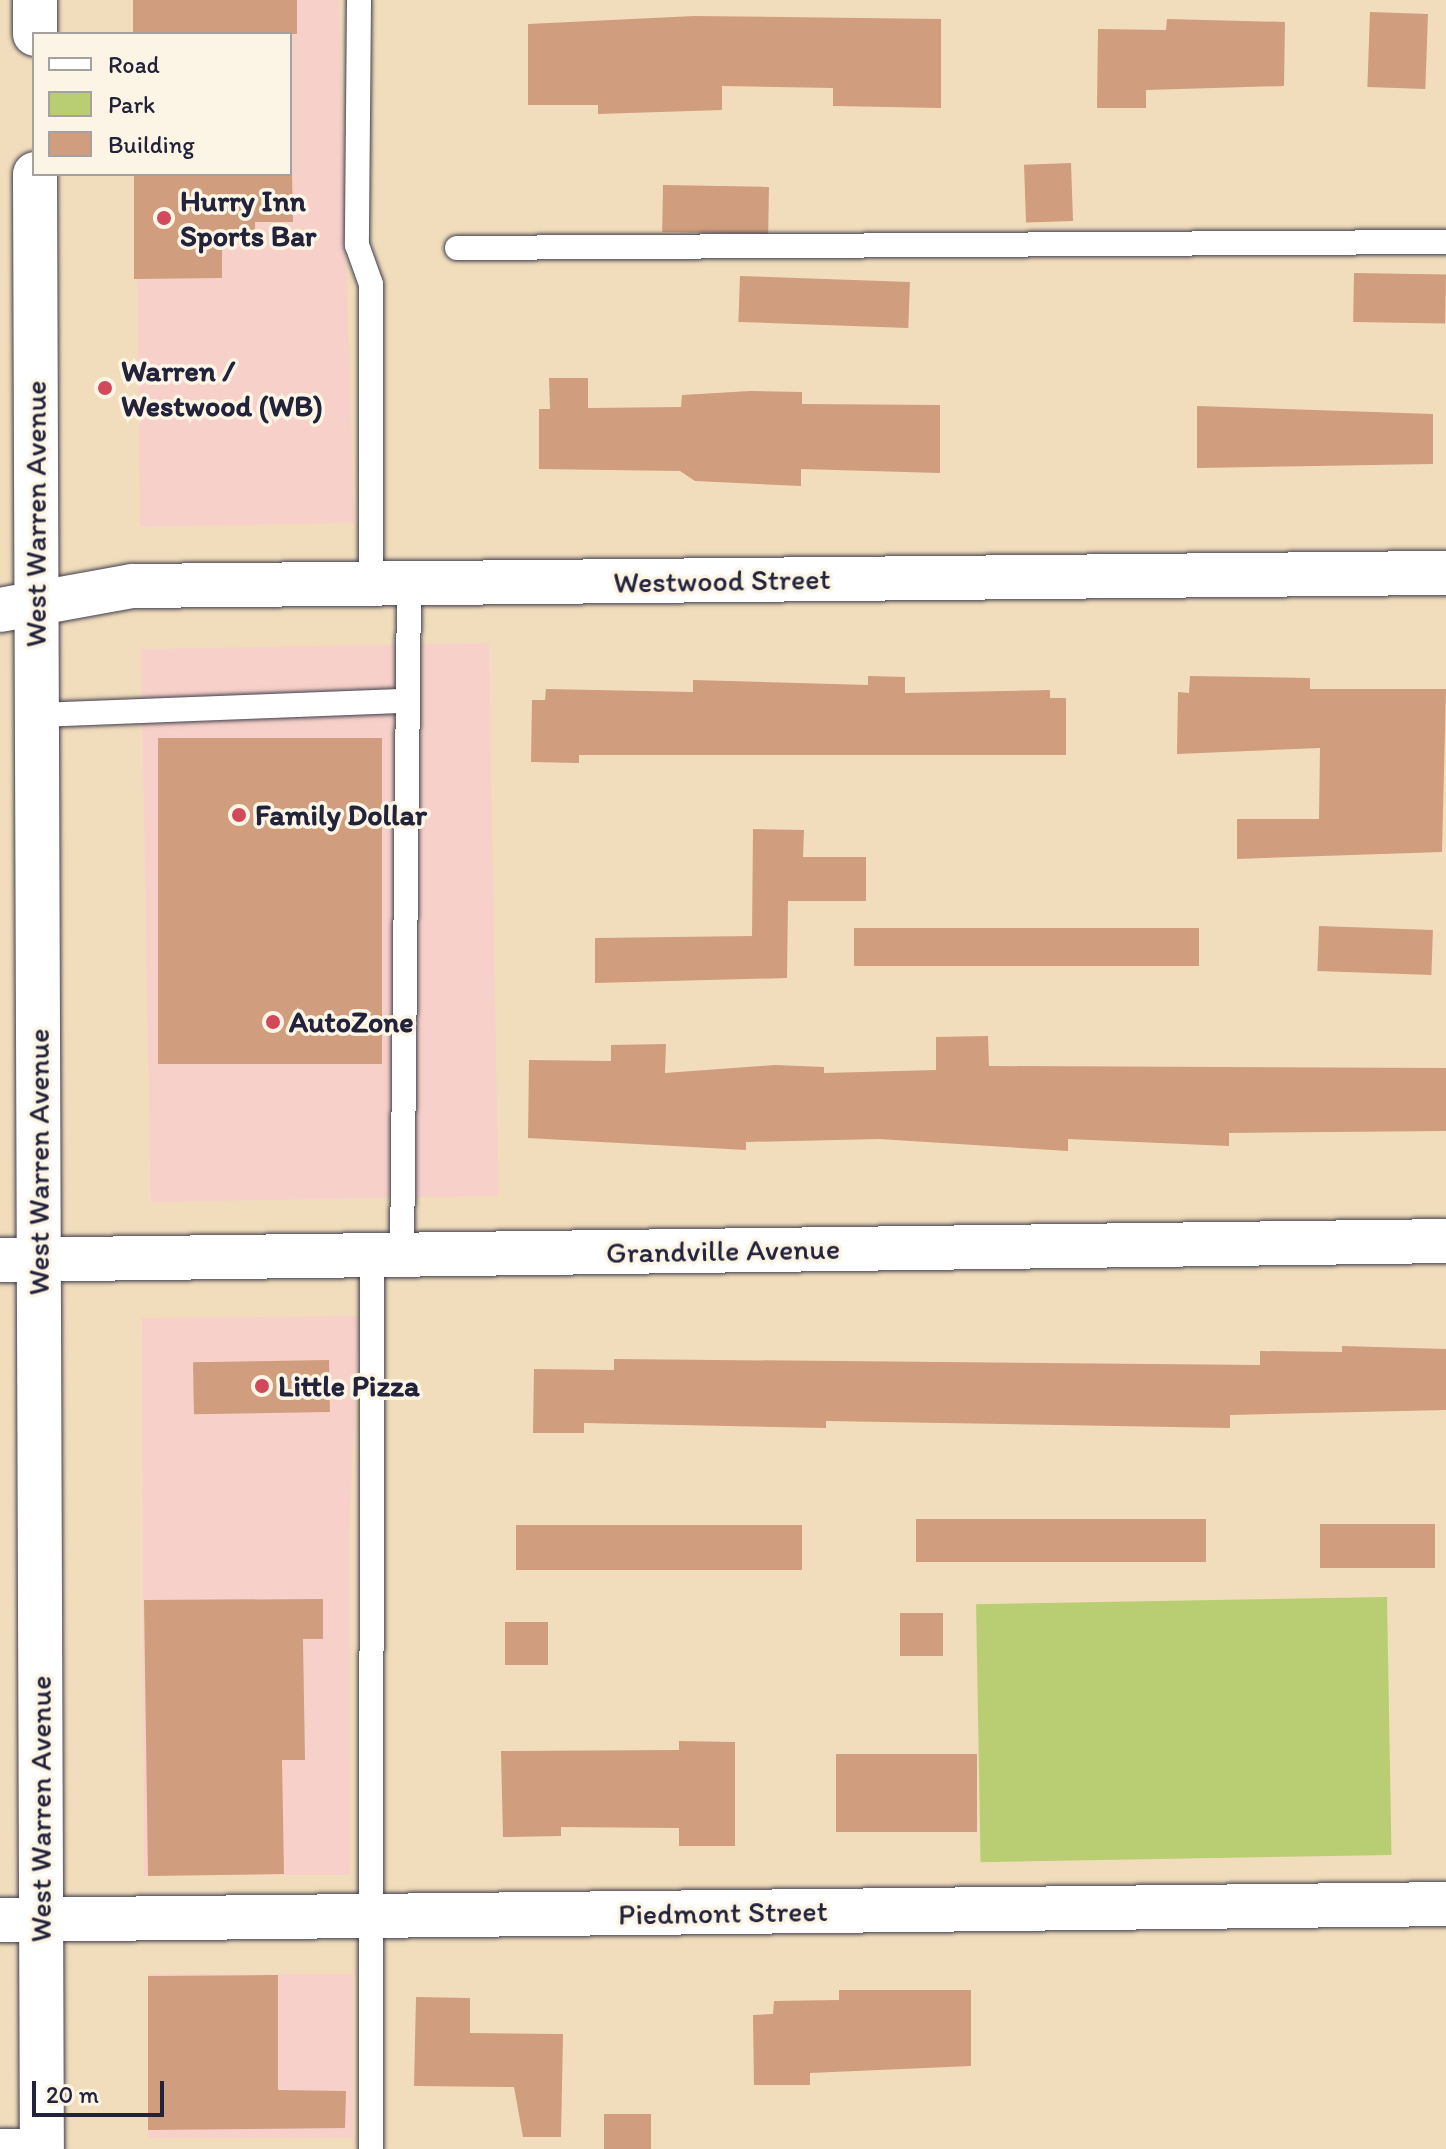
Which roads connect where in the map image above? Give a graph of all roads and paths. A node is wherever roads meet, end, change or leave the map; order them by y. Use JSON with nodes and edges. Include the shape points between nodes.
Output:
{"nodes":[{"id":1,"x":35,"y":0,"type":"edge"},
{"id":2,"x":359,"y":0,"type":"edge"},
{"id":3,"x":35,"y":32,"type":"edge"},
{"id":4,"x":35,"y":176,"type":"edge"},
{"id":5,"x":1446,"y":242,"type":"edge"},
{"id":6,"x":457,"y":248,"type":"dead end"},
{"id":7,"x":1446,"y":573,"type":"edge"},
{"id":8,"x":390,"y":585,"type":"junction"},
{"id":9,"x":18,"y":607,"type":"edge"},
{"id":10,"x":408,"y":701,"type":"junction"},
{"id":11,"x":37,"y":715,"type":"junction"},
{"id":12,"x":1446,"y":1241,"type":"edge"},
{"id":13,"x":387,"y":1256,"type":"junction"},
{"id":14,"x":20,"y":1260,"type":"edge"},
{"id":15,"x":1446,"y":1904,"type":"edge"},
{"id":16,"x":370,"y":1918,"type":"junction"},
{"id":17,"x":21,"y":1921,"type":"edge"},
{"id":18,"x":28,"y":2144,"type":"edge"},
{"id":19,"x":371,"y":2149,"type":"edge"}],
"edges":[{"from":1,"to":3,"type":"street"},
{"from":2,"to":8,"type":"lane","via":[[357,245],[371,284]]},
{"from":4,"to":9,"type":"street","name":"West Warren Avenue"},
{"from":5,"to":6,"type":"lane"},
{"from":7,"to":8,"type":"street","name":"Westwood Street"},
{"from":8,"to":9,"type":"street","name":"Westwood Street","via":[[132,586]]},
{"from":8,"to":10,"type":"lane"},
{"from":9,"to":11,"type":"street","name":"West Warren Avenue"},
{"from":10,"to":11,"type":"lane"},
{"from":10,"to":13,"type":"lane"},
{"from":11,"to":14,"type":"street","name":"West Warren Avenue"},
{"from":12,"to":13,"type":"street","name":"Grandville Avenue"},
{"from":13,"to":14,"type":"street","name":"Grandville Avenue"},
{"from":13,"to":16,"type":"lane"},
{"from":14,"to":17,"type":"street","name":"West Warren Avenue"},
{"from":15,"to":16,"type":"street","name":"Piedmont Street"},
{"from":16,"to":17,"type":"street","name":"Piedmont Street"},
{"from":16,"to":19,"type":"lane"},
{"from":17,"to":18,"type":"street","name":"West Warren Avenue"}]}
